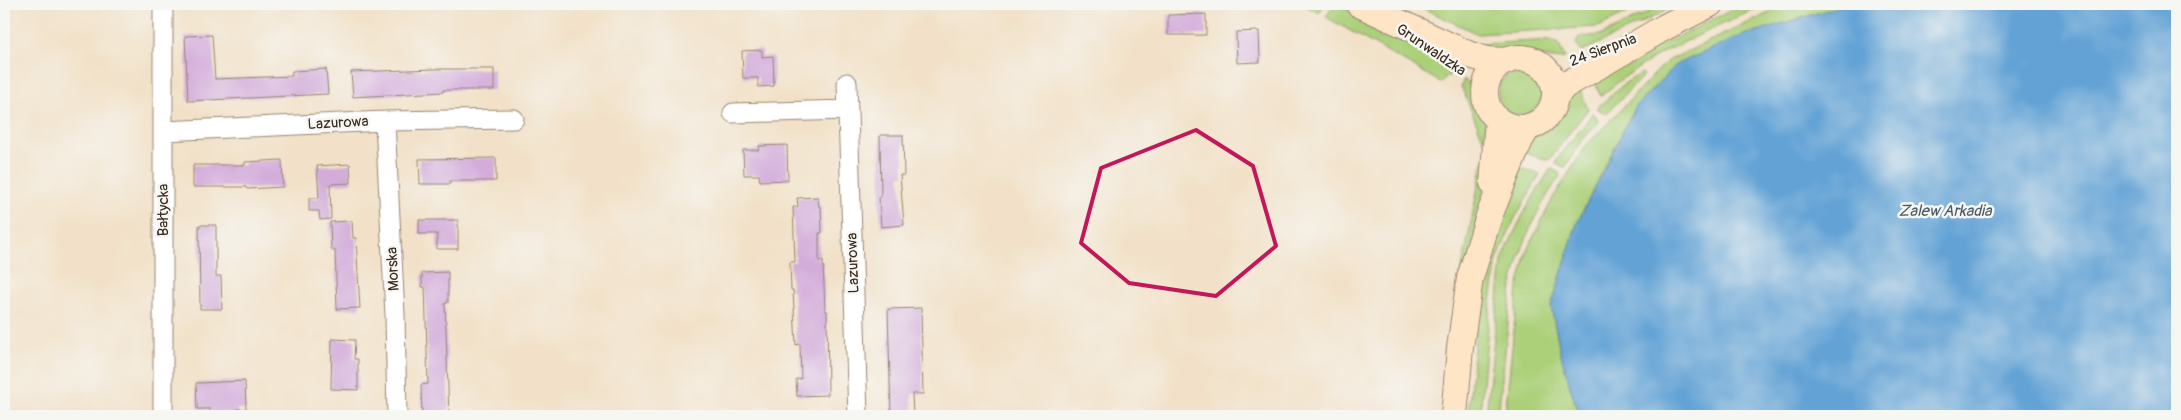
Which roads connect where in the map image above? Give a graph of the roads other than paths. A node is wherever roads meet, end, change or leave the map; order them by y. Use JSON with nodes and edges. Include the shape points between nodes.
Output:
{"nodes":[{"id":1,"x":163,"y":4,"type":"edge"},
{"id":2,"x":1710,"y":4,"type":"edge"},
{"id":3,"x":1366,"y":7,"type":"edge"},
{"id":4,"x":1665,"y":27,"type":"junction"},
{"id":5,"x":1507,"y":61,"type":"junction"},
{"id":6,"x":1539,"y":63,"type":"junction"},
{"id":7,"x":847,"y":84,"type":"dead end"},
{"id":8,"x":1486,"y":93,"type":"junction"},
{"id":9,"x":1555,"y":97,"type":"junction"},
{"id":10,"x":848,"y":110,"type":"junction"},
{"id":11,"x":733,"y":113,"type":"dead end"},
{"id":12,"x":514,"y":119,"type":"dead end"},
{"id":13,"x":1498,"y":120,"type":"junction"},
{"id":14,"x":385,"y":121,"type":"junction"},
{"id":15,"x":1528,"y":127,"type":"junction"},
{"id":16,"x":162,"y":132,"type":"junction"},
{"id":17,"x":1489,"y":216,"type":"junction"},
{"id":18,"x":163,"y":416,"type":"edge"},
{"id":19,"x":397,"y":416,"type":"edge"},
{"id":20,"x":858,"y":416,"type":"edge"},
{"id":21,"x":1454,"y":416,"type":"edge"}],
"edges":[{"from":1,"to":16,"type":"street","name":"Bałtycka"},
{"from":2,"to":4,"type":"main road","name":"24 Sierpnia"},
{"from":3,"to":5,"type":"main road","name":"Grunwaldzka","via":[[1470,55]]},
{"from":3,"to":8,"type":"main road","name":"Grunwaldzka","via":[[1462,70]]},
{"from":4,"to":6,"type":"main road","name":"24 Sierpnia","via":[[1574,61],[1558,65]]},
{"from":4,"to":9,"type":"main road","name":"24 Sierpnia","via":[[1564,86]]},
{"from":5,"to":6,"type":"main road","via":[[1518,58]]},
{"from":5,"to":8,"type":"main road","via":[[1490,75]]},
{"from":6,"to":9,"type":"main road","via":[[1553,80]]},
{"from":7,"to":10,"type":"street","name":"Lazurowa"},
{"from":8,"to":13,"type":"main road","via":[[1488,107]]},
{"from":9,"to":15,"type":"main road","via":[[1550,112],[1543,120]]},
{"from":10,"to":11,"type":"street"},
{"from":10,"to":20,"type":"street","name":"Lazurowa"},
{"from":12,"to":14,"type":"street","name":"Lazurowa"},
{"from":13,"to":15,"type":"main road","via":[[1512,127]]},
{"from":13,"to":17,"type":"main road"},
{"from":14,"to":16,"type":"street","name":"Lazurowa"},
{"from":14,"to":19,"type":"street","name":"Morska"},
{"from":15,"to":17,"type":"main road"},
{"from":16,"to":18,"type":"street","name":"Bałtycka"},
{"from":17,"to":21,"type":"main road","via":[[1470,278]]}]}
